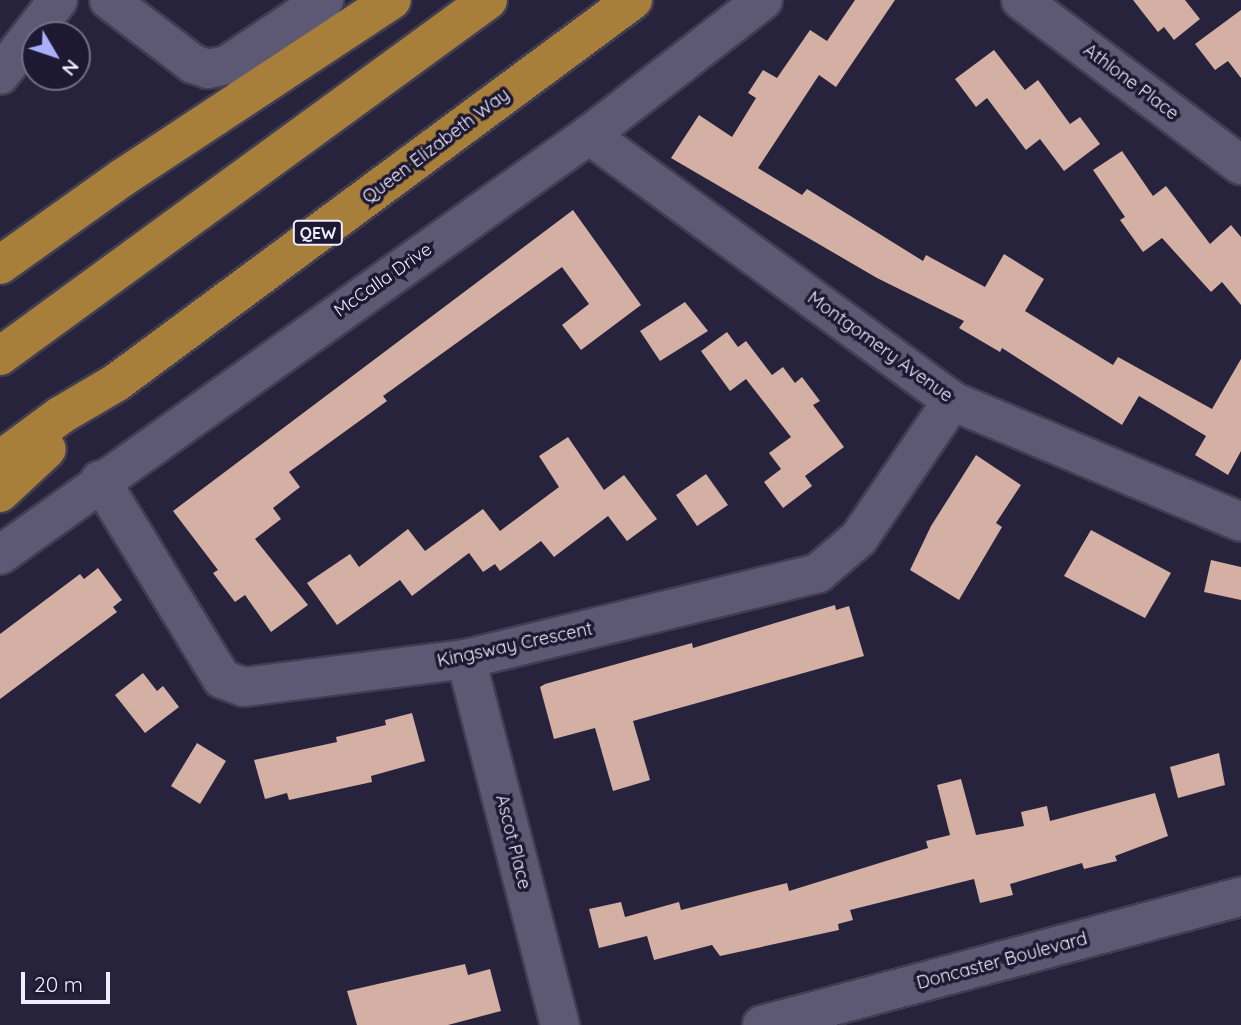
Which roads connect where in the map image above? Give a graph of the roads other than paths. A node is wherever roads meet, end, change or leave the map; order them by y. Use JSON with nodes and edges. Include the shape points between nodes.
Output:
{"nodes":[{"id":1,"x":58,"y":0,"type":"edge"},
{"id":2,"x":110,"y":0,"type":"edge"},
{"id":3,"x":324,"y":0,"type":"edge"},
{"id":4,"x":392,"y":0,"type":"edge"},
{"id":5,"x":488,"y":0,"type":"edge"},
{"id":6,"x":633,"y":0,"type":"edge"},
{"id":7,"x":763,"y":0,"type":"edge"},
{"id":8,"x":1021,"y":0,"type":"edge"},
{"id":9,"x":0,"y":75,"type":"edge"},
{"id":10,"x":589,"y":135,"type":"junction"},
{"id":11,"x":1241,"y":165,"type":"edge"},
{"id":12,"x":0,"y":265,"type":"edge"},
{"id":13,"x":0,"y":356,"type":"edge"},
{"id":14,"x":117,"y":383,"type":"junction"},
{"id":15,"x":952,"y":401,"type":"junction"},
{"id":16,"x":0,"y":460,"type":"edge"},
{"id":17,"x":100,"y":480,"type":"junction"},
{"id":18,"x":0,"y":493,"type":"edge"},
{"id":19,"x":1241,"y":522,"type":"edge"},
{"id":20,"x":0,"y":555,"type":"edge"},
{"id":21,"x":466,"y":659,"type":"junction"},
{"id":22,"x":1241,"y":897,"type":"edge"},
{"id":23,"x":560,"y":1025,"type":"edge"},
{"id":24,"x":762,"y":1025,"type":"edge"}],
"edges":[{"from":1,"to":9,"type":"street"},
{"from":2,"to":3,"type":"street","via":[[193,64],[208,69],[227,65]]},
{"from":4,"to":12,"type":"highway","via":[[122,178]]},
{"from":5,"to":13,"type":"highway"},
{"from":6,"to":14,"type":"highway","name":"Queen Elizabeth Way","number":"QEW"},
{"from":7,"to":10,"type":"street","name":"McCalla Drive"},
{"from":8,"to":11,"type":"street","name":"Athlone Place"},
{"from":10,"to":15,"type":"street","name":"Montgomery Avenue"},
{"from":10,"to":17,"type":"street","name":"McCalla Drive"},
{"from":14,"to":16,"type":"highway","name":"Queen Elizabeth Way","number":"QEW","via":[[61,415]]},
{"from":14,"to":18,"type":"highway"},
{"from":15,"to":19,"type":"street","name":"Montgomery Avenue"},
{"from":15,"to":21,"type":"street","name":"Kingsway Crescent","via":[[859,538],[818,573]]},
{"from":17,"to":20,"type":"street","name":"McCalla Drive"},
{"from":17,"to":21,"type":"street","name":"Kingsway Crescent","via":[[222,679],[244,687]]},
{"from":21,"to":23,"type":"street","name":"Ascot Place"},
{"from":22,"to":24,"type":"street","name":"Doncaster Boulevard"}]}
